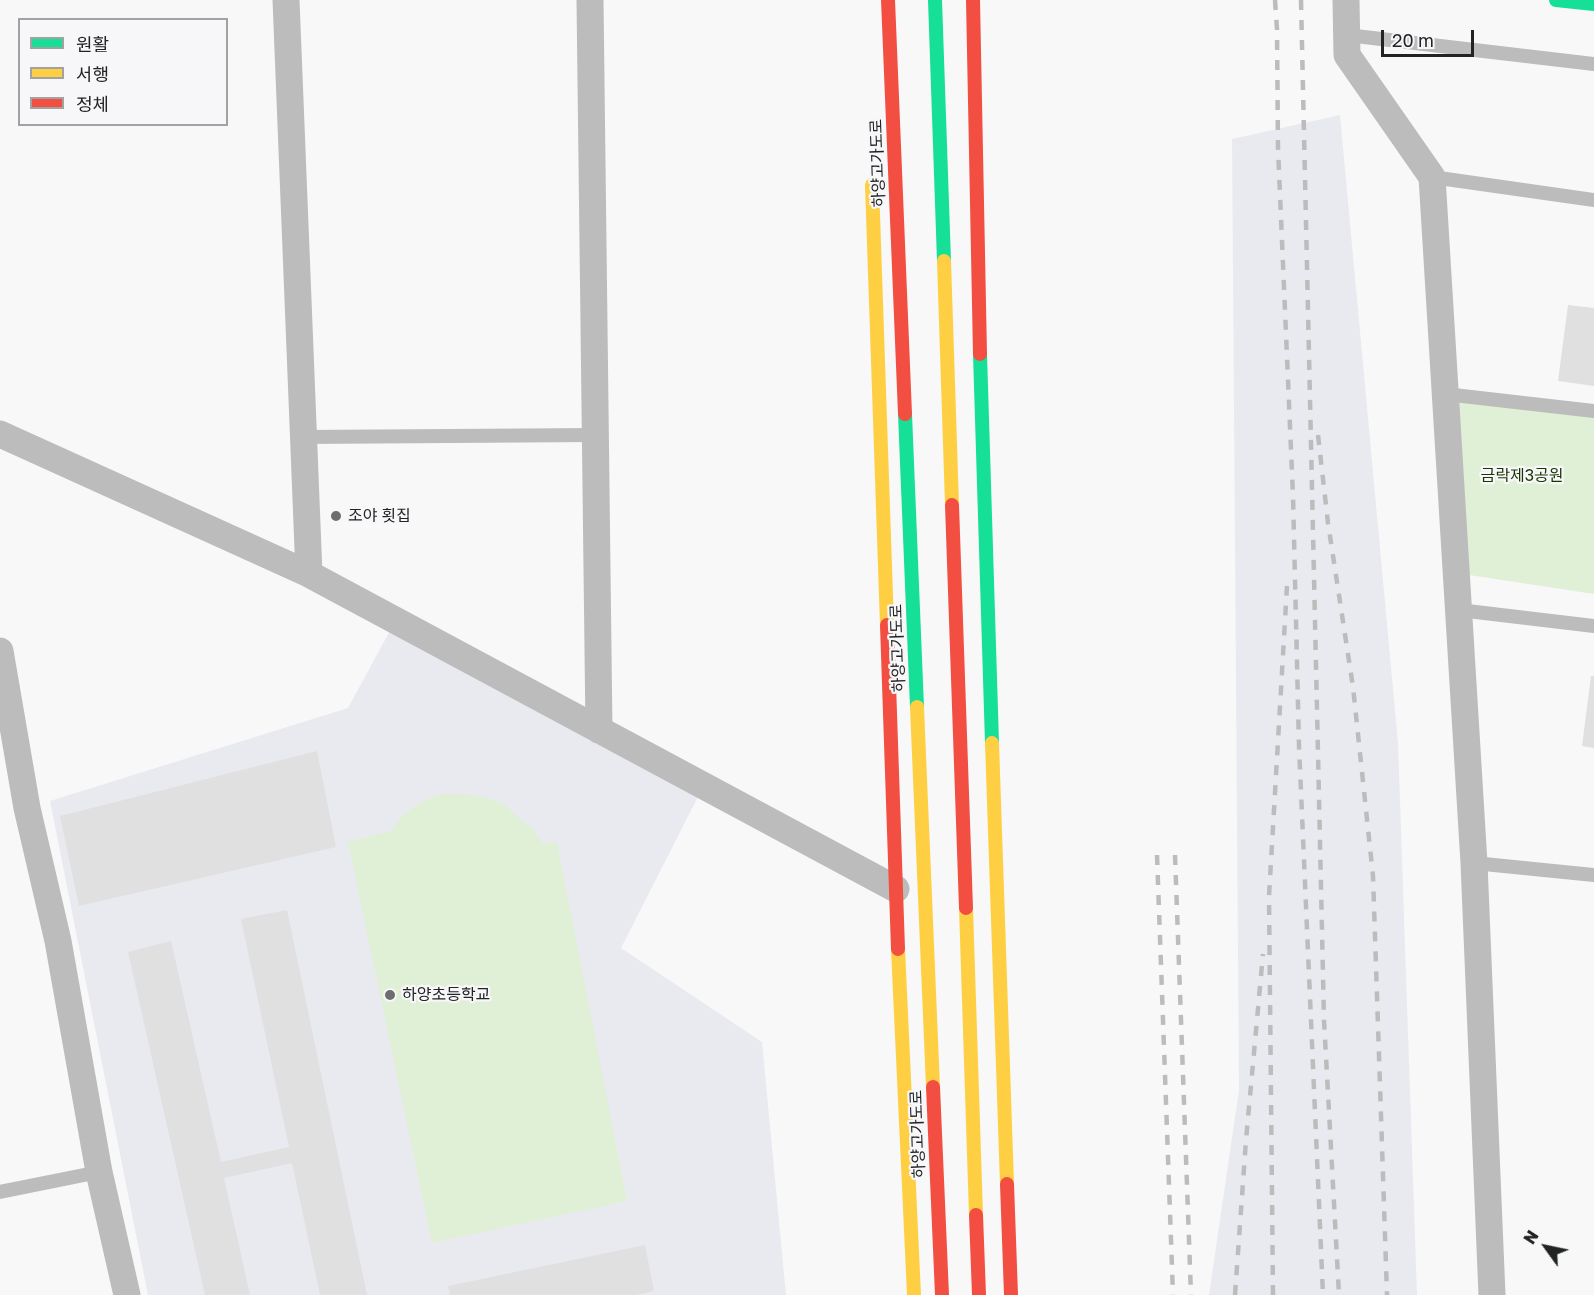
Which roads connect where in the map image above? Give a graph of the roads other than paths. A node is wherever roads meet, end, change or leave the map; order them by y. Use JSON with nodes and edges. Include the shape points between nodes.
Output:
{"nodes":[{"id":1,"x":286,"y":0,"type":"edge"},
{"id":2,"x":590,"y":0,"type":"edge"},
{"id":3,"x":888,"y":0,"type":"edge"},
{"id":4,"x":934,"y":0,"type":"edge"},
{"id":5,"x":973,"y":0,"type":"edge"},
{"id":6,"x":1346,"y":0,"type":"edge"},
{"id":7,"x":1556,"y":0,"type":"edge"},
{"id":8,"x":1594,"y":4,"type":"edge"},
{"id":9,"x":1347,"y":45,"type":"junction"},
{"id":10,"x":1594,"y":64,"type":"edge"},
{"id":11,"x":872,"y":166,"type":"dead end"},
{"id":12,"x":1432,"y":177,"type":"junction"},
{"id":13,"x":1594,"y":200,"type":"edge"},
{"id":14,"x":1445,"y":394,"type":"junction"},
{"id":15,"x":1594,"y":411,"type":"edge"},
{"id":16,"x":0,"y":434,"type":"edge"},
{"id":17,"x":596,"y":435,"type":"junction"},
{"id":18,"x":303,"y":437,"type":"junction"},
{"id":19,"x":309,"y":574,"type":"junction"},
{"id":20,"x":1459,"y":610,"type":"junction"},
{"id":21,"x":1594,"y":627,"type":"edge"},
{"id":22,"x":0,"y":651,"type":"edge"},
{"id":23,"x":599,"y":730,"type":"junction"},
{"id":24,"x":1474,"y":863,"type":"junction"},
{"id":25,"x":1594,"y":875,"type":"edge"},
{"id":26,"x":896,"y":889,"type":"junction"},
{"id":27,"x":99,"y":1172,"type":"junction"},
{"id":28,"x":0,"y":1192,"type":"edge"},
{"id":29,"x":127,"y":1295,"type":"edge"},
{"id":30,"x":914,"y":1295,"type":"edge"},
{"id":31,"x":942,"y":1295,"type":"edge"},
{"id":32,"x":979,"y":1295,"type":"edge"},
{"id":33,"x":1011,"y":1295,"type":"edge"},
{"id":34,"x":1492,"y":1295,"type":"edge"}],
"edges":[{"from":1,"to":18,"type":"street"},
{"from":2,"to":17,"type":"street"},
{"from":3,"to":31,"type":"main road","name":"하양고가도로"},
{"from":4,"to":32,"type":"main road"},
{"from":5,"to":33,"type":"main road","via":[[983,487]]},
{"from":6,"to":9,"type":"street"},
{"from":7,"to":8,"type":"main road"},
{"from":9,"to":10,"type":"lane"},
{"from":9,"to":12,"type":"street"},
{"from":11,"to":26,"type":"main road"},
{"from":12,"to":13,"type":"lane"},
{"from":12,"to":14,"type":"street"},
{"from":14,"to":15,"type":"lane"},
{"from":14,"to":20,"type":"street"},
{"from":16,"to":19,"type":"street"},
{"from":17,"to":18,"type":"lane"},
{"from":17,"to":23,"type":"street"},
{"from":18,"to":19,"type":"street"},
{"from":19,"to":23,"type":"street"},
{"from":20,"to":21,"type":"lane"},
{"from":20,"to":24,"type":"street"},
{"from":22,"to":27,"type":"street"},
{"from":23,"to":26,"type":"street"},
{"from":24,"to":25,"type":"lane"},
{"from":24,"to":34,"type":"street"},
{"from":26,"to":30,"type":"main road"},
{"from":27,"to":28,"type":"lane"},
{"from":27,"to":29,"type":"street"}]}
